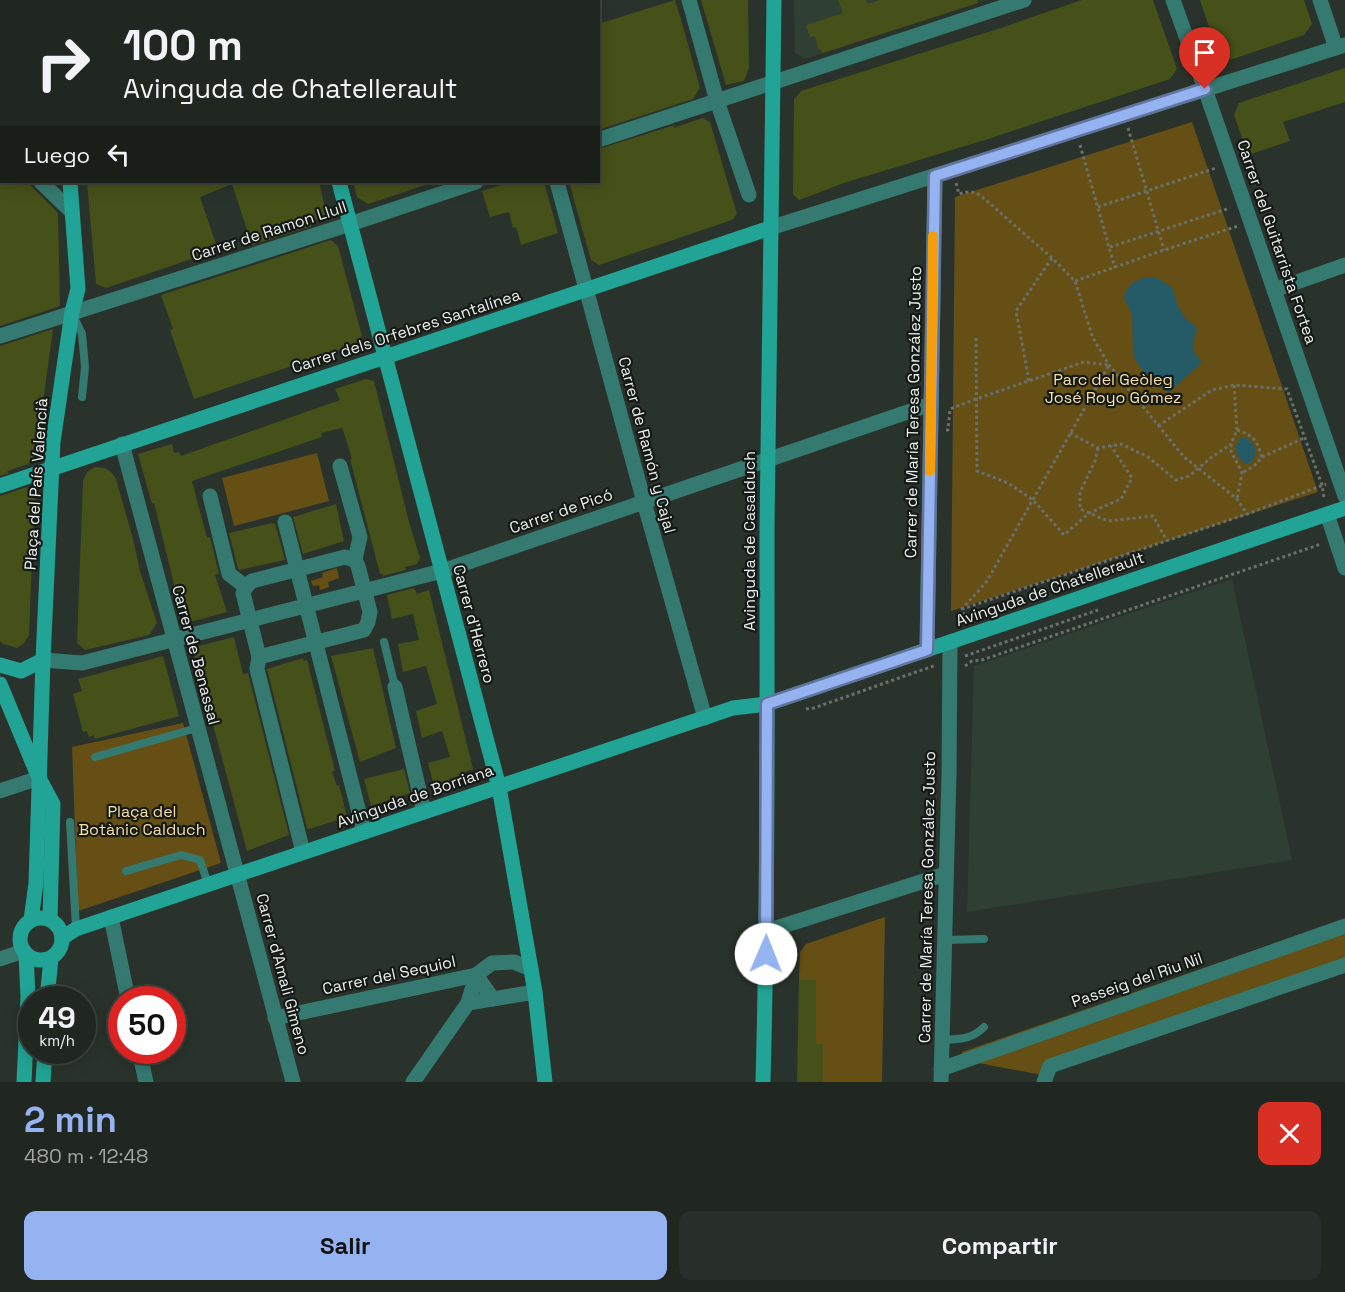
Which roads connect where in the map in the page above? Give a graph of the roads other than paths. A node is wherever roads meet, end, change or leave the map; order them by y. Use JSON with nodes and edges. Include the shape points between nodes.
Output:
{"nodes":[{"id":1,"x":689,"y":0,"type":"edge"},
{"id":2,"x":774,"y":0,"type":"edge"},
{"id":3,"x":1024,"y":0,"type":"edge"},
{"id":4,"x":1173,"y":0,"type":"edge"},
{"id":5,"x":1320,"y":0,"type":"edge"},
{"id":6,"x":1341,"y":46,"type":"edge"},
{"id":7,"x":772,"y":83,"type":"junction"},
{"id":8,"x":1205,"y":89,"type":"junction"},
{"id":9,"x":717,"y":101,"type":"junction"},
{"id":10,"x":600,"y":139,"type":"edge"},
{"id":11,"x":935,"y":176,"type":"junction"},
{"id":12,"x":42,"y":183,"type":"edge"},
{"id":13,"x":70,"y":183,"type":"edge"},
{"id":14,"x":339,"y":183,"type":"edge"},
{"id":15,"x":473,"y":183,"type":"edge"},
{"id":16,"x":557,"y":183,"type":"edge"},
{"id":17,"x":749,"y":195,"type":"dead end"},
{"id":18,"x":72,"y":212,"type":"junction"},
{"id":19,"x":350,"y":224,"type":"junction"},
{"id":20,"x":770,"y":228,"type":"junction"},
{"id":21,"x":1345,"y":265,"type":"edge"},
{"id":22,"x":586,"y":289,"type":"junction"},
{"id":23,"x":1274,"y":290,"type":"junction"},
{"id":24,"x":72,"y":312,"type":"junction"},
{"id":25,"x":0,"y":336,"type":"edge"},
{"id":26,"x":385,"y":356,"type":"junction"},
{"id":27,"x":82,"y":397,"type":"dead end"},
{"id":28,"x":931,"y":404,"type":"junction"},
{"id":29,"x":122,"y":444,"type":"junction"},
{"id":30,"x":768,"y":460,"type":"junction"},
{"id":31,"x":340,"y":466,"type":"dead end"},
{"id":32,"x":53,"y":467,"type":"junction"},
{"id":33,"x":0,"y":486,"type":"edge"},
{"id":34,"x":210,"y":496,"type":"dead end"},
{"id":35,"x":1345,"y":496,"type":"edge"},
{"id":36,"x":644,"y":502,"type":"junction"},
{"id":37,"x":1345,"y":508,"type":"edge"},
{"id":38,"x":1327,"y":513,"type":"junction"},
{"id":39,"x":285,"y":522,"type":"dead end"},
{"id":40,"x":355,"y":560,"type":"junction"},
{"id":41,"x":1345,"y":568,"type":"edge"},
{"id":42,"x":297,"y":570,"type":"junction"},
{"id":43,"x":442,"y":571,"type":"junction"},
{"id":44,"x":246,"y":587,"type":"junction"},
{"id":45,"x":365,"y":591,"type":"junction"},
{"id":46,"x":306,"y":606,"type":"junction"},
{"id":47,"x":249,"y":620,"type":"junction"},
{"id":48,"x":173,"y":639,"type":"junction"},
{"id":49,"x":316,"y":642,"type":"junction"},
{"id":50,"x":384,"y":642,"type":"dead end"},
{"id":51,"x":950,"y":642,"type":"junction"},
{"id":52,"x":927,"y":650,"type":"junction"},
{"id":53,"x":259,"y":657,"type":"junction"},
{"id":54,"x":43,"y":660,"type":"junction"},
{"id":55,"x":0,"y":665,"type":"edge"},
{"id":56,"x":0,"y":684,"type":"edge"},
{"id":57,"x":395,"y":687,"type":"joint"},
{"id":58,"x":767,"y":704,"type":"junction"},
{"id":59,"x":705,"y":718,"type":"junction"},
{"id":60,"x":197,"y":728,"type":"junction"},
{"id":61,"x":94,"y":757,"type":"dead end"},
{"id":62,"x":39,"y":778,"type":"junction"},
{"id":63,"x":499,"y":787,"type":"junction"},
{"id":64,"x":0,"y":790,"type":"edge"},
{"id":65,"x":423,"y":812,"type":"junction"},
{"id":66,"x":70,"y":822,"type":"dead end"},
{"id":67,"x":364,"y":832,"type":"junction"},
{"id":68,"x":303,"y":852,"type":"junction"},
{"id":69,"x":126,"y":871,"type":"dead end"},
{"id":70,"x":238,"y":874,"type":"junction"},
{"id":71,"x":946,"y":874,"type":"junction"},
{"id":72,"x":208,"y":884,"type":"junction"},
{"id":73,"x":111,"y":917,"type":"junction"},
{"id":74,"x":31,"y":920,"type":"junction"},
{"id":75,"x":1345,"y":926,"type":"edge"},
{"id":76,"x":57,"y":928,"type":"junction"},
{"id":77,"x":76,"y":929,"type":"junction"},
{"id":78,"x":767,"y":931,"type":"junction"},
{"id":79,"x":944,"y":939,"type":"junction"},
{"id":80,"x":984,"y":939,"type":"dead end"},
{"id":81,"x":25,"y":953,"type":"junction"},
{"id":82,"x":51,"y":957,"type":"junction"},
{"id":83,"x":0,"y":959,"type":"edge"},
{"id":84,"x":1345,"y":965,"type":"edge"},
{"id":85,"x":531,"y":969,"type":"junction"},
{"id":86,"x":476,"y":975,"type":"junction"},
{"id":87,"x":48,"y":986,"type":"edge"},
{"id":88,"x":125,"y":986,"type":"edge"},
{"id":89,"x":535,"y":992,"type":"junction"},
{"id":90,"x":493,"y":999,"type":"junction"},
{"id":91,"x":468,"y":1003,"type":"junction"},
{"id":92,"x":275,"y":1018,"type":"junction"},
{"id":93,"x":984,"y":1027,"type":"dead end"},
{"id":94,"x":942,"y":1040,"type":"junction"},
{"id":95,"x":44,"y":1064,"type":"edge"},
{"id":96,"x":142,"y":1064,"type":"edge"},
{"id":97,"x":941,"y":1075,"type":"edge"},
{"id":98,"x":24,"y":1082,"type":"edge"},
{"id":99,"x":43,"y":1082,"type":"edge"},
{"id":100,"x":146,"y":1082,"type":"edge"},
{"id":101,"x":293,"y":1082,"type":"edge"},
{"id":102,"x":413,"y":1082,"type":"edge"},
{"id":103,"x":545,"y":1082,"type":"edge"},
{"id":104,"x":763,"y":1082,"type":"edge"},
{"id":105,"x":1044,"y":1082,"type":"edge"}],
"edges":[{"from":1,"to":9,"type":"street"},
{"from":2,"to":7,"type":"street","name":"Avinguda de Casalduch"},
{"from":3,"to":7,"type":"street"},
{"from":4,"to":8,"type":"street","name":"Carrer del Guitarrista Fortea"},
{"from":5,"to":6,"type":"street"},
{"from":6,"to":8,"type":"street"},
{"from":7,"to":9,"type":"street"},
{"from":7,"to":20,"type":"street","name":"Avinguda de Casalduch"},
{"from":8,"to":11,"type":"street"},
{"from":8,"to":23,"type":"street","name":"Carrer del Guitarrista Fortea"},
{"from":9,"to":10,"type":"street"},
{"from":9,"to":17,"type":"street"},
{"from":11,"to":20,"type":"street"},
{"from":11,"to":28,"type":"street","name":"Carrer de María Teresa González Justo"},
{"from":12,"to":18,"type":"street"},
{"from":13,"to":18,"type":"street","name":"Plaça del País Valencià"},
{"from":14,"to":19,"type":"street","name":"Carrer d'Herrero"},
{"from":15,"to":19,"type":"street","name":"Carrer de Ramon Llull"},
{"from":16,"to":22,"type":"street","name":"Carrer de Ramón y Cajal"},
{"from":18,"to":24,"type":"street","name":"Plaça del País Valencià","via":[[78,289]]},
{"from":19,"to":24,"type":"street","name":"Carrer de Ramon Llull"},
{"from":19,"to":26,"type":"street","name":"Carrer d'Herrero"},
{"from":20,"to":22,"type":"street","name":"Carrer dels Orfebres Santalínea"},
{"from":20,"to":30,"type":"street","name":"Avinguda de Casalduch"},
{"from":21,"to":23,"type":"street"},
{"from":22,"to":26,"type":"street","name":"Carrer dels Orfebres Santalínea"},
{"from":22,"to":36,"type":"street","name":"Carrer de Ramón y Cajal"},
{"from":23,"to":35,"type":"street","name":"Carrer del Guitarrista Fortea"},
{"from":24,"to":25,"type":"street","name":"Carrer de Ramon Llull"},
{"from":24,"to":27,"type":"lane","via":[[82,334]]},
{"from":24,"to":32,"type":"street","name":"Plaça del País Valencià"},
{"from":26,"to":29,"type":"street","name":"Carrer dels Orfebres Santalínea"},
{"from":26,"to":43,"type":"street","name":"Carrer d'Herrero"},
{"from":28,"to":30,"type":"street","name":"Carrer de Picó"},
{"from":28,"to":52,"type":"street","name":"Carrer de María Teresa González Justo"},
{"from":29,"to":32,"type":"street","name":"Carrer dels Orfebres Santalínea"},
{"from":29,"to":48,"type":"street","name":"Carrer de Benassal"},
{"from":30,"to":36,"type":"street","name":"Carrer de Picó"},
{"from":30,"to":58,"type":"street","name":"Avinguda de Casalduch"},
{"from":31,"to":40,"type":"street","via":[[360,537]]},
{"from":32,"to":33,"type":"street","name":"Carrer dels Orfebres Santalínea"},
{"from":32,"to":54,"type":"street","name":"Plaça del País Valencià"},
{"from":34,"to":44,"type":"street","via":[[229,574]]},
{"from":36,"to":43,"type":"street","name":"Carrer de Picó"},
{"from":36,"to":59,"type":"street","name":"Carrer de Ramón y Cajal"},
{"from":37,"to":38,"type":"street","name":"Avinguda de Chatellerault"},
{"from":38,"to":41,"type":"street"},
{"from":38,"to":51,"type":"street","name":"Avinguda de Chatellerault"},
{"from":39,"to":42,"type":"street"},
{"from":40,"to":42,"type":"street","via":[[345,557]]},
{"from":40,"to":45,"type":"street"},
{"from":42,"to":44,"type":"street","via":[[252,581]]},
{"from":42,"to":46,"type":"street"},
{"from":43,"to":45,"type":"street","name":"Carrer de Picó"},
{"from":43,"to":63,"type":"street","name":"Carrer d'Herrero"},
{"from":44,"to":47,"type":"street","via":[[243,593]]},
{"from":45,"to":46,"type":"street","name":"Carrer de Picó"},
{"from":45,"to":49,"type":"street","via":[[370,612],[364,630]]},
{"from":46,"to":47,"type":"street","name":"Carrer de Picó"},
{"from":46,"to":49,"type":"street"},
{"from":47,"to":48,"type":"street","name":"Carrer de Picó"},
{"from":47,"to":53,"type":"street"},
{"from":48,"to":54,"type":"street","name":"Carrer de Picó","via":[[82,663]]},
{"from":48,"to":60,"type":"street","name":"Carrer de Benassal"},
{"from":49,"to":53,"type":"street"},
{"from":49,"to":67,"type":"street"},
{"from":50,"to":57,"type":"lane"},
{"from":51,"to":52,"type":"street","name":"Avinguda de Chatellerault"},
{"from":51,"to":71,"type":"street","name":"Carrer de María Teresa González Justo"},
{"from":52,"to":58,"type":"street","name":"Avinguda de Chatellerault"},
{"from":53,"to":68,"type":"street","via":[[257,669]]},
{"from":54,"to":55,"type":"street","via":[[21,671]]},
{"from":54,"to":62,"type":"street","name":"Plaça del País Valencià"},
{"from":56,"to":62,"type":"street"},
{"from":57,"to":65,"type":"street"},
{"from":58,"to":59,"type":"street","name":"Avinguda de Borriana","via":[[734,708]]},
{"from":58,"to":78,"type":"street","name":"Avinguda de Casalduch"},
{"from":59,"to":63,"type":"street","name":"Avinguda de Borriana"},
{"from":60,"to":61,"type":"lane"},
{"from":60,"to":70,"type":"street","name":"Carrer de Benassal"},
{"from":62,"to":64,"type":"street"},
{"from":62,"to":74,"type":"street","name":"Plaça del País Valencià"},
{"from":62,"to":76,"type":"street","via":[[53,804]]},
{"from":63,"to":65,"type":"street","name":"Avinguda de Borriana"},
{"from":63,"to":85,"type":"street","name":"Carrer d'Herrero"},
{"from":65,"to":67,"type":"street","name":"Avinguda de Borriana"},
{"from":66,"to":77,"type":"lane"},
{"from":67,"to":68,"type":"street","name":"Avinguda de Borriana"},
{"from":68,"to":70,"type":"street","name":"Avinguda de Borriana"},
{"from":69,"to":72,"type":"lane","via":[[181,855],[200,860]]},
{"from":70,"to":72,"type":"street","name":"Avinguda de Borriana"},
{"from":70,"to":92,"type":"street","name":"Carrer d'Amali Gimeno"},
{"from":71,"to":78,"type":"street"},
{"from":71,"to":79,"type":"street","name":"Carrer de María Teresa González Justo"},
{"from":72,"to":73,"type":"street","name":"Avinguda de Borriana"},
{"from":73,"to":77,"type":"street","name":"Avinguda de Borriana"},
{"from":73,"to":88,"type":"street"},
{"from":74,"to":76,"type":"street","via":[[41,918]]},
{"from":74,"to":81,"type":"street","via":[[23,928],[20,940]]},
{"from":75,"to":97,"type":"street","name":"Passeig del Riu Nil"},
{"from":76,"to":77,"type":"street","name":"Avinguda de Borriana"},
{"from":76,"to":82,"type":"street","via":[[59,950]]},
{"from":78,"to":104,"type":"street","name":"Avinguda de Casalduch"},
{"from":79,"to":80,"type":"lane"},
{"from":79,"to":94,"type":"street","name":"Carrer de María Teresa González Justo"},
{"from":81,"to":82,"type":"street","via":[[38,960]]},
{"from":81,"to":83,"type":"street"},
{"from":81,"to":98,"type":"street","via":[[28,997]]},
{"from":82,"to":87,"type":"street"},
{"from":84,"to":105,"type":"street","via":[[1050,1066]]},
{"from":85,"to":86,"type":"street","name":"Carrer del Sequiol","via":[[514,962],[492,963]]},
{"from":85,"to":89,"type":"street","name":"Carrer d'Herrero"},
{"from":86,"to":90,"type":"street"},
{"from":86,"to":91,"type":"street"},
{"from":86,"to":92,"type":"street","name":"Carrer del Sequiol"},
{"from":89,"to":90,"type":"street"},
{"from":89,"to":103,"type":"street","name":"Carrer d'Herrero"},
{"from":90,"to":91,"type":"street"},
{"from":91,"to":102,"type":"street"},
{"from":92,"to":101,"type":"street","name":"Carrer d'Amali Gimeno"},
{"from":93,"to":94,"type":"lane","via":[[966,1039]]},
{"from":94,"to":97,"type":"street","name":"Carrer de María Teresa González Justo"},
{"from":95,"to":99,"type":"street"},
{"from":96,"to":100,"type":"street"}]}
